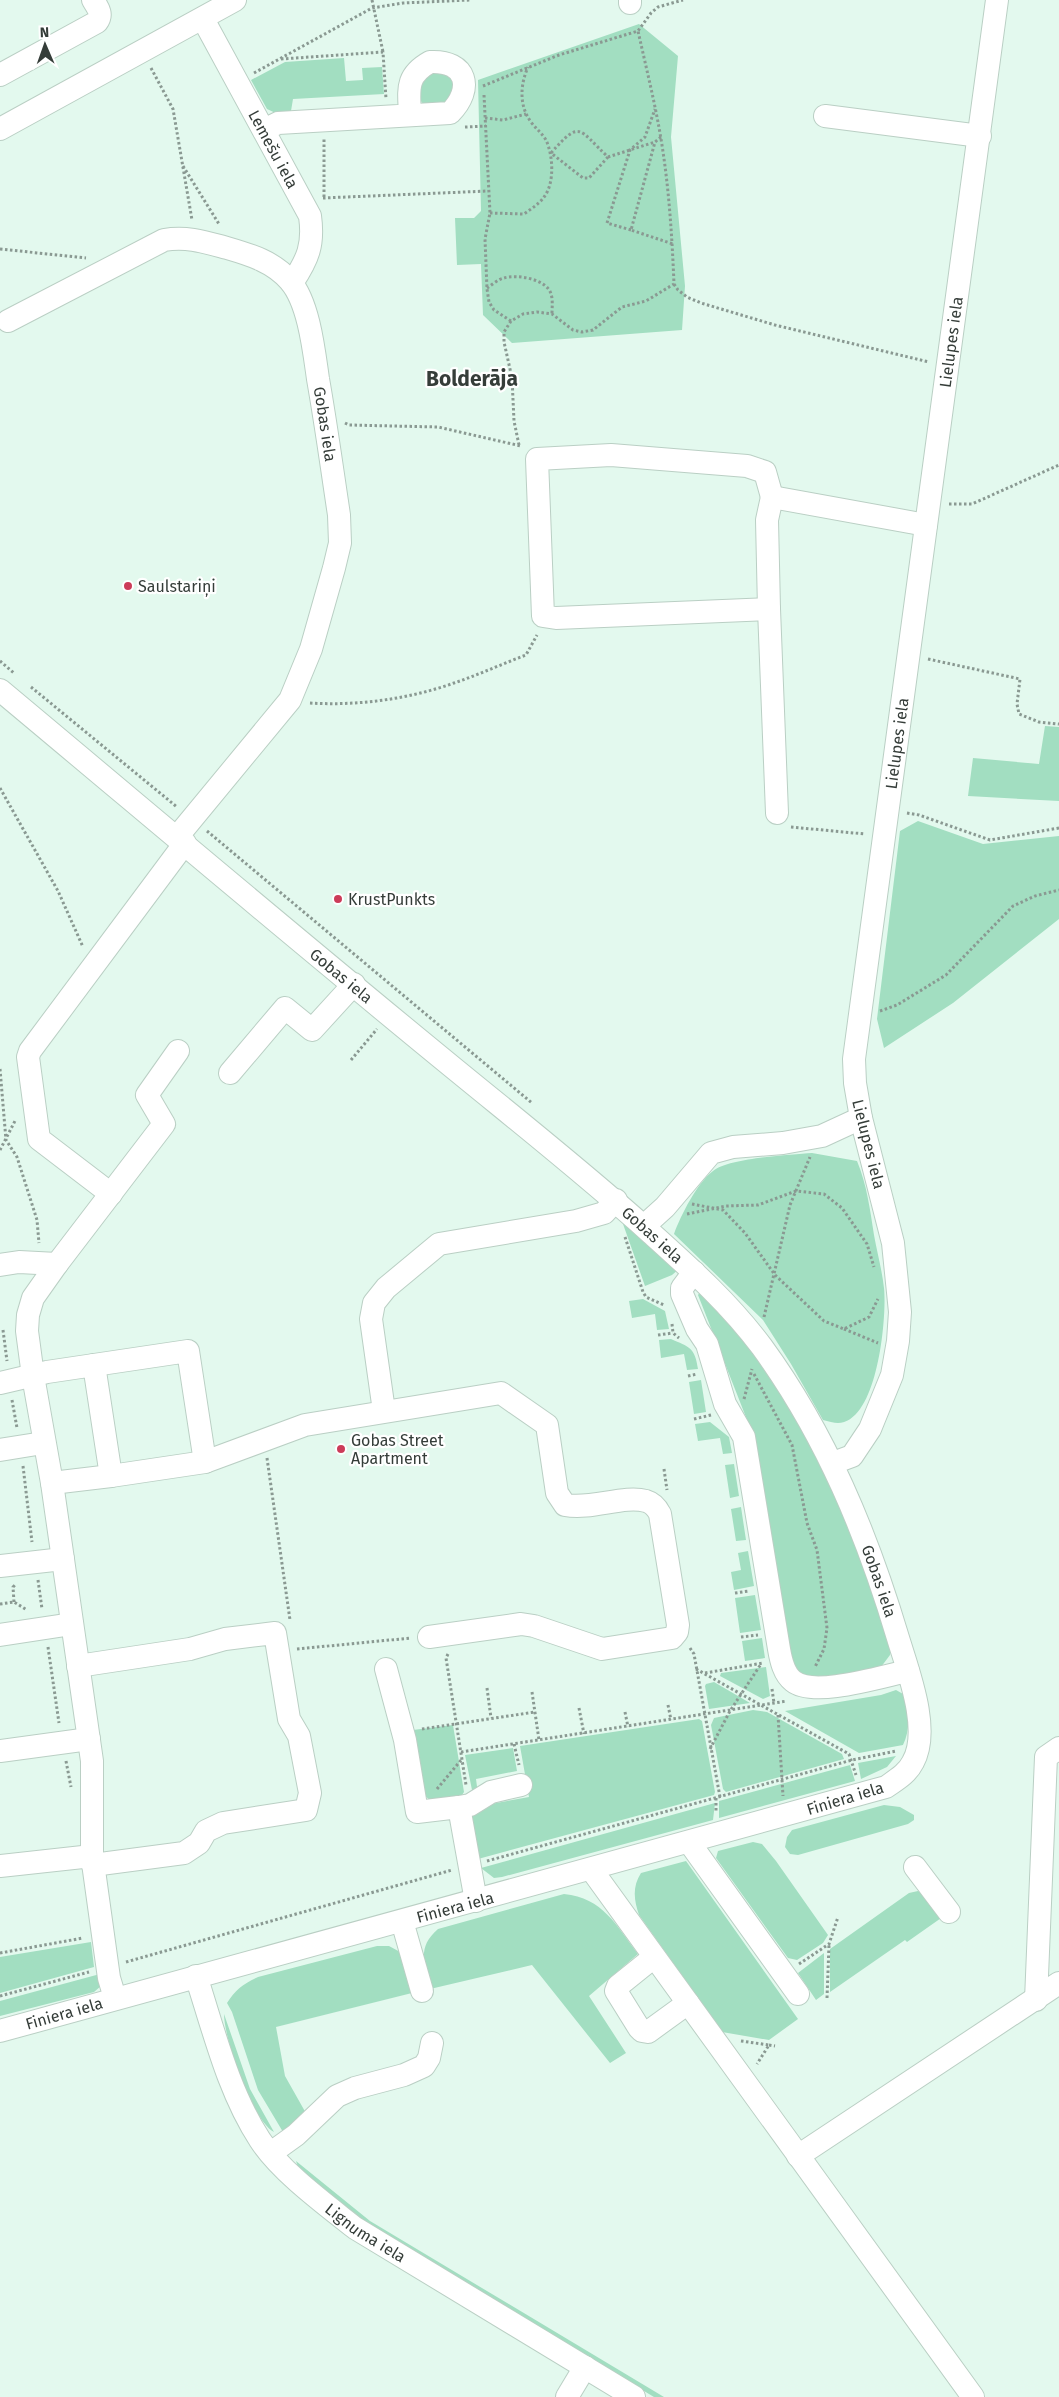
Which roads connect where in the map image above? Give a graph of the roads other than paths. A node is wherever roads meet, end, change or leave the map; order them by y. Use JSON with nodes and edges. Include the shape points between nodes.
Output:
{"nodes":[{"id":1,"x":93,"y":0,"type":"edge"},
{"id":2,"x":235,"y":0,"type":"edge"},
{"id":3,"x":997,"y":0,"type":"edge"},
{"id":4,"x":203,"y":18,"type":"junction"},
{"id":5,"x":0,"y":75,"type":"edge"},
{"id":6,"x":410,"y":116,"type":"dead end"},
{"id":7,"x":826,"y":116,"type":"dead end"},
{"id":8,"x":0,"y":129,"type":"edge"},
{"id":9,"x":264,"y":130,"type":"junction"},
{"id":10,"x":980,"y":136,"type":"junction"},
{"id":11,"x":292,"y":283,"type":"junction"},
{"id":12,"x":8,"y":321,"type":"dead end"},
{"id":13,"x":772,"y":497,"type":"junction"},
{"id":14,"x":927,"y":514,"type":"junction"},
{"id":15,"x":768,"y":609,"type":"junction"},
{"id":16,"x":0,"y":690,"type":"edge"},
{"id":17,"x":783,"y":820,"type":"road end"},
{"id":18,"x":181,"y":840,"type":"junction"},
{"id":19,"x":354,"y":984,"type":"junction"},
{"id":20,"x":178,"y":1051,"type":"dead end"},
{"id":21,"x":230,"y":1073,"type":"dead end"},
{"id":22,"x":861,"y":1118,"type":"junction"},
{"id":23,"x":111,"y":1194,"type":"junction"},
{"id":24,"x":612,"y":1205,"type":"junction"},
{"id":25,"x":644,"y":1226,"type":"junction"},
{"id":26,"x":49,"y":1264,"type":"junction"},
{"id":27,"x":0,"y":1265,"type":"edge"},
{"id":28,"x":694,"y":1272,"type":"junction"},
{"id":29,"x":94,"y":1365,"type":"junction"},
{"id":30,"x":33,"y":1376,"type":"junction"},
{"id":31,"x":5,"y":1387,"type":"edge"},
{"id":32,"x":384,"y":1412,"type":"junction"},
{"id":33,"x":43,"y":1443,"type":"junction"},
{"id":34,"x":10,"y":1448,"type":"edge"},
{"id":35,"x":205,"y":1462,"type":"junction"},
{"id":36,"x":833,"y":1464,"type":"junction"},
{"id":37,"x":111,"y":1476,"type":"junction"},
{"id":38,"x":52,"y":1484,"type":"junction"},
{"id":39,"x":62,"y":1559,"type":"junction"},
{"id":40,"x":0,"y":1566,"type":"edge"},
{"id":41,"x":72,"y":1624,"type":"junction"},
{"id":42,"x":0,"y":1635,"type":"edge"},
{"id":43,"x":429,"y":1637,"type":"road end"},
{"id":44,"x":78,"y":1666,"type":"junction"},
{"id":45,"x":386,"y":1669,"type":"dead end"},
{"id":46,"x":908,"y":1671,"type":"junction"},
{"id":47,"x":89,"y":1740,"type":"junction"},
{"id":48,"x":1059,"y":1748,"type":"edge"},
{"id":49,"x":0,"y":1752,"type":"edge"},
{"id":50,"x":906,"y":1773,"type":"joint"},
{"id":51,"x":521,"y":1785,"type":"dead end"},
{"id":52,"x":459,"y":1807,"type":"junction"},
{"id":53,"x":689,"y":1842,"type":"junction"},
{"id":54,"x":93,"y":1860,"type":"junction"},
{"id":55,"x":0,"y":1866,"type":"edge"},
{"id":56,"x":915,"y":1866,"type":"dead end"},
{"id":57,"x":591,"y":1869,"type":"junction"},
{"id":58,"x":476,"y":1901,"type":"junction"},
{"id":59,"x":949,"y":1912,"type":"dead end"},
{"id":60,"x":402,"y":1921,"type":"junction"},
{"id":61,"x":654,"y":1957,"type":"junction"},
{"id":62,"x":196,"y":1976,"type":"junction"},
{"id":63,"x":1059,"y":1983,"type":"edge"},
{"id":64,"x":422,"y":1991,"type":"dead end"},
{"id":65,"x":798,"y":1994,"type":"dead end"},
{"id":66,"x":115,"y":1998,"type":"junction"},
{"id":67,"x":1036,"y":2000,"type":"junction"},
{"id":68,"x":688,"y":2003,"type":"junction"},
{"id":69,"x":0,"y":2031,"type":"edge"},
{"id":70,"x":432,"y":2043,"type":"dead end"},
{"id":71,"x":271,"y":2153,"type":"junction"},
{"id":72,"x":798,"y":2156,"type":"junction"},
{"id":73,"x":585,"y":2367,"type":"junction"},
{"id":74,"x":567,"y":2397,"type":"edge"},
{"id":75,"x":634,"y":2397,"type":"edge"},
{"id":76,"x":973,"y":2397,"type":"edge"}],
"edges":[{"from":1,"to":5,"type":"street","via":[[100,11],[97,22]]},
{"from":2,"to":4,"type":"street"},
{"from":3,"to":10,"type":"street","name":"Lielupes iela"},
{"from":4,"to":8,"type":"street"},
{"from":4,"to":9,"type":"street","name":"Lemešu iela"},
{"from":6,"to":9,"type":"street","via":[[278,123]]},
{"from":7,"to":10,"type":"street"},
{"from":9,"to":11,"type":"street","name":"Lemešu iela","via":[[310,216],[312,236],[306,263]]},
{"from":10,"to":14,"type":"street","name":"Lielupes iela"},
{"from":11,"to":12,"type":"street","name":"Gobas iela","via":[[280,270],[260,259],[195,238],[178,238],[164,240]]},
{"from":11,"to":18,"type":"street","name":"Gobas iela","via":[[312,342],[339,515],[340,543],[311,648],[290,700],[191,819]]},
{"from":13,"to":14,"type":"street"},
{"from":13,"to":15,"type":"street","via":[[767,520]]},
{"from":13,"to":15,"type":"street","via":[[765,472],[747,466],[611,455],[537,459],[543,616]]},
{"from":14,"to":22,"type":"street","name":"Lielupes iela","via":[[854,1059],[854,1083]]},
{"from":15,"to":17,"type":"street"},
{"from":16,"to":18,"type":"street","name":"Gobas iela"},
{"from":18,"to":19,"type":"street","name":"Gobas iela"},
{"from":18,"to":23,"type":"street","via":[[30,1051],[28,1059],[39,1139]]},
{"from":19,"to":21,"type":"street","via":[[312,1030],[284,1008]]},
{"from":19,"to":24,"type":"street","name":"Gobas iela"},
{"from":20,"to":23,"type":"street","via":[[147,1095],[164,1124]]},
{"from":22,"to":25,"type":"street","via":[[815,1138],[733,1147],[711,1153]]},
{"from":22,"to":36,"type":"street","name":"Lielupes iela","via":[[893,1243],[900,1312],[897,1351],[892,1375],[870,1429],[852,1456]]},
{"from":23,"to":26,"type":"street"},
{"from":24,"to":25,"type":"street","name":"Gobas iela"},
{"from":24,"to":32,"type":"street","via":[[604,1213],[576,1221],[439,1244],[386,1288],[374,1303],[371,1319]]},
{"from":25,"to":28,"type":"street","name":"Gobas iela"},
{"from":26,"to":27,"type":"street","via":[[19,1262]]},
{"from":26,"to":30,"type":"street","via":[[32,1298],[28,1315]]},
{"from":28,"to":36,"type":"street","name":"Gobas iela","via":[[715,1291],[758,1342]]},
{"from":28,"to":46,"type":"street","via":[[682,1288],[683,1299],[707,1344],[725,1404],[717,1416],[744,1437],[771,1662],[785,1671],[798,1694]]},
{"from":29,"to":30,"type":"street"},
{"from":29,"to":35,"type":"street","via":[[188,1351]]},
{"from":29,"to":37,"type":"street"},
{"from":30,"to":31,"type":"street"},
{"from":30,"to":33,"type":"street"},
{"from":32,"to":35,"type":"street","via":[[305,1425]]},
{"from":32,"to":43,"type":"street","via":[[501,1393],[547,1425],[557,1493],[565,1505],[580,1508],[647,1501],[655,1505],[660,1514],[678,1625],[672,1638],[602,1649],[520,1624]]},
{"from":33,"to":34,"type":"street"},
{"from":33,"to":38,"type":"street"},
{"from":35,"to":37,"type":"street"},
{"from":36,"to":46,"type":"street","name":"Gobas iela","via":[[869,1547]]},
{"from":37,"to":38,"type":"street"},
{"from":38,"to":39,"type":"street"},
{"from":39,"to":40,"type":"street"},
{"from":39,"to":41,"type":"street"},
{"from":41,"to":42,"type":"street","via":[[44,1623]]},
{"from":41,"to":44,"type":"street"},
{"from":44,"to":47,"type":"street"},
{"from":44,"to":54,"type":"street","via":[[190,1649],[283,1627],[289,1719],[299,1736],[310,1793],[306,1810],[223,1823],[206,1831],[199,1843],[184,1852]]},
{"from":45,"to":52,"type":"street","via":[[417,1812]]},
{"from":46,"to":50,"type":"street","name":"Gobas iela","via":[[919,1724],[919,1746]]},
{"from":47,"to":49,"type":"street"},
{"from":47,"to":54,"type":"street"},
{"from":48,"to":67,"type":"street","via":[[1046,1757]]},
{"from":50,"to":53,"type":"street","name":"Finiera iela","via":[[886,1787],[862,1795]]},
{"from":51,"to":52,"type":"street","via":[[492,1792],[470,1806]]},
{"from":52,"to":58,"type":"street"},
{"from":53,"to":57,"type":"street","name":"Finiera iela"},
{"from":53,"to":65,"type":"street"},
{"from":54,"to":55,"type":"street"},
{"from":54,"to":66,"type":"street"},
{"from":56,"to":59,"type":"street"},
{"from":57,"to":58,"type":"street","name":"Finiera iela"},
{"from":57,"to":61,"type":"street"},
{"from":58,"to":60,"type":"street","name":"Finiera iela"},
{"from":60,"to":62,"type":"street","name":"Finiera iela"},
{"from":60,"to":64,"type":"street"},
{"from":61,"to":68,"type":"street"},
{"from":61,"to":68,"type":"street","via":[[616,1991],[639,2028],[648,2032]]},
{"from":62,"to":66,"type":"street","name":"Finiera iela"},
{"from":62,"to":71,"type":"street","name":"Lignuma iela","via":[[232,2084],[260,2140]]},
{"from":63,"to":67,"type":"street"},
{"from":66,"to":69,"type":"street","name":"Finiera iela"},
{"from":67,"to":72,"type":"street"},
{"from":68,"to":72,"type":"street"},
{"from":70,"to":71,"type":"street","via":[[424,2066],[337,2096],[296,2135]]},
{"from":71,"to":73,"type":"street","name":"Lignuma iela","via":[[355,2228]]},
{"from":72,"to":76,"type":"street"},
{"from":73,"to":74,"type":"street"},
{"from":73,"to":75,"type":"street","name":"Lignuma iela"}]}
